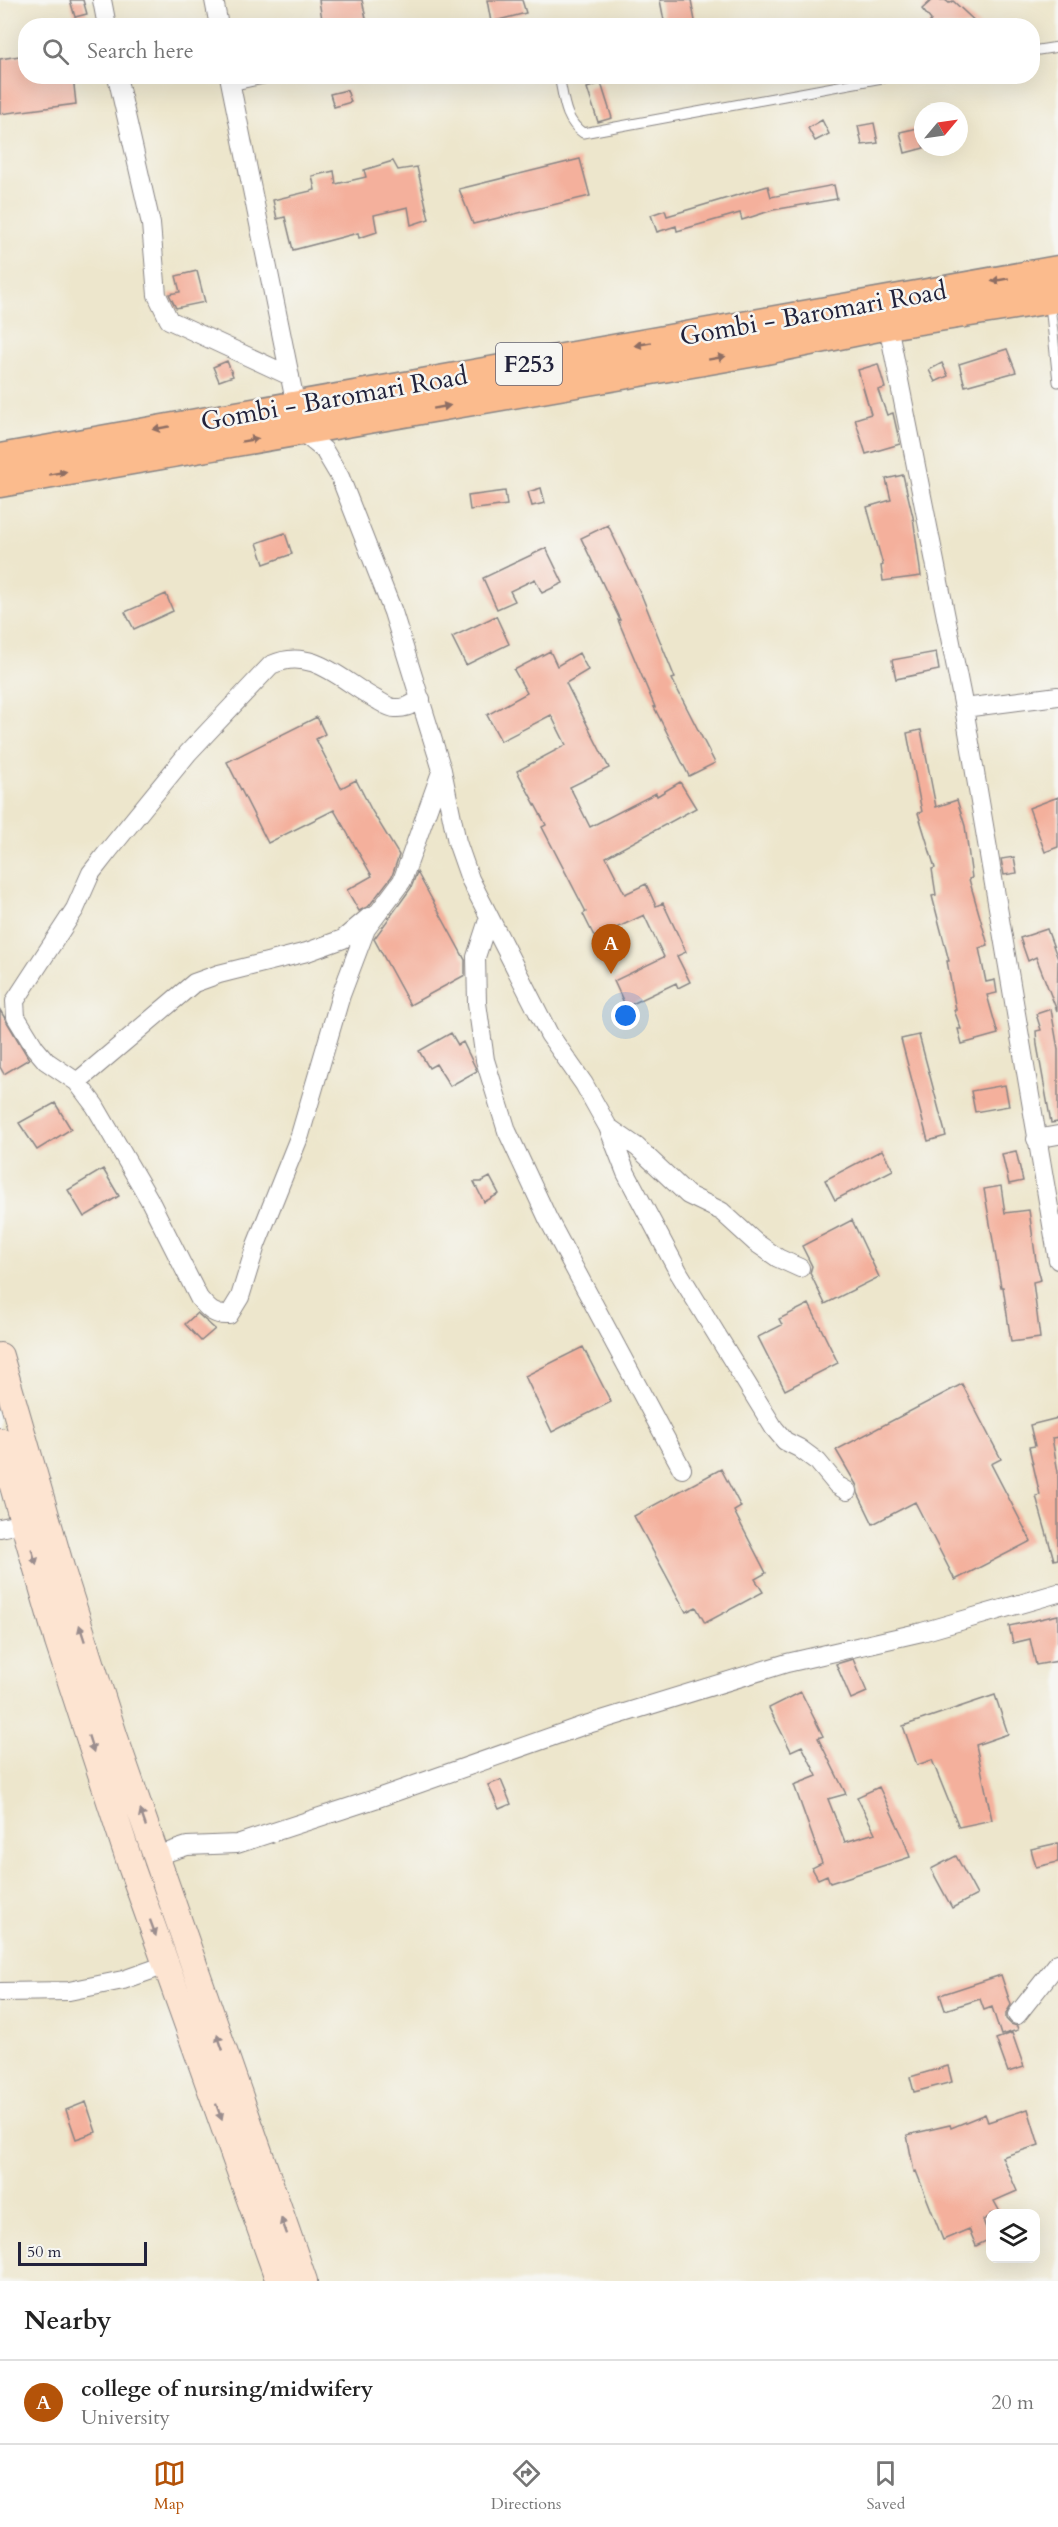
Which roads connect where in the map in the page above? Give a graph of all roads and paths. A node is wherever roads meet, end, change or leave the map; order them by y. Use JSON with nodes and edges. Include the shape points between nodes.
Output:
{"nodes":[{"id":1,"x":102,"y":0,"type":"edge"},
{"id":2,"x":214,"y":0,"type":"edge"},
{"id":3,"x":105,"y":18,"type":"edge"},
{"id":4,"x":217,"y":18,"type":"edge"},
{"id":5,"x":1058,"y":47,"type":"edge"},
{"id":6,"x":1040,"y":50,"type":"edge"},
{"id":7,"x":119,"y":84,"type":"edge"},
{"id":8,"x":231,"y":84,"type":"edge"},
{"id":9,"x":561,"y":84,"type":"edge"},
{"id":10,"x":849,"y":84,"type":"edge"},
{"id":11,"x":1058,"y":270,"type":"edge"},
{"id":12,"x":1054,"y":298,"type":"edge"},
{"id":13,"x":888,"y":325,"type":"junction"},
{"id":14,"x":290,"y":376,"type":"junction"},
{"id":15,"x":1058,"y":382,"type":"edge"},
{"id":16,"x":296,"y":404,"type":"junction"},
{"id":17,"x":301,"y":431,"type":"junction"},
{"id":18,"x":0,"y":458,"type":"edge"},
{"id":19,"x":0,"y":483,"type":"edge"},
{"id":20,"x":1058,"y":696,"type":"edge"},
{"id":21,"x":421,"y":699,"type":"junction"},
{"id":22,"x":964,"y":708,"type":"junction"},
{"id":23,"x":442,"y":770,"type":"junction"},
{"id":24,"x":383,"y":905,"type":"junction"},
{"id":25,"x":489,"y":917,"type":"junction"},
{"id":26,"x":77,"y":1082,"type":"junction"},
{"id":27,"x":608,"y":1127,"type":"junction"},
{"id":28,"x":1058,"y":1135,"type":"edge"},
{"id":29,"x":1036,"y":1139,"type":"junction"},
{"id":30,"x":1058,"y":1260,"type":"edge"},
{"id":31,"x":800,"y":1268,"type":"dead end"},
{"id":32,"x":0,"y":1356,"type":"edge"},
{"id":33,"x":0,"y":1440,"type":"edge"},
{"id":34,"x":682,"y":1469,"type":"dead end"},
{"id":35,"x":847,"y":1491,"type":"dead end"},
{"id":36,"x":12,"y":1525,"type":"edge"},
{"id":37,"x":1058,"y":1593,"type":"edge"},
{"id":38,"x":156,"y":1856,"type":"junction"},
{"id":39,"x":1058,"y":1964,"type":"edge"},
{"id":40,"x":166,"y":1965,"type":"junction"},
{"id":41,"x":0,"y":1992,"type":"edge"},
{"id":42,"x":1017,"y":2015,"type":"dead end"},
{"id":43,"x":279,"y":2281,"type":"edge"},
{"id":44,"x":304,"y":2281,"type":"edge"}],
"edges":[{"from":1,"to":3,"type":"street"},
{"from":2,"to":4,"type":"street"},
{"from":5,"to":6,"type":"lane"},
{"from":7,"to":14,"type":"street","via":[[151,224],[158,295],[169,320]]},
{"from":8,"to":14,"type":"street"},
{"from":9,"to":10,"type":"lane","via":[[568,118],[583,133]]},
{"from":11,"to":16,"type":"main road","name":"Gombi - Baromari Road","number":"F253","one_way":true},
{"from":12,"to":13,"type":"main road","name":"Gombi - Baromari Road","number":"F253"},
{"from":12,"to":15,"type":"lane"},
{"from":17,"to":13,"type":"main road","name":"Gombi - Baromari Road","number":"F253","one_way":true},
{"from":13,"to":22,"type":"street"},
{"from":14,"to":16,"type":"street"},
{"from":16,"to":17,"type":"street"},
{"from":16,"to":18,"type":"main road","name":"Gombi - Baromari Road","number":"F253","one_way":true},
{"from":19,"to":17,"type":"main road","name":"Gombi - Baromari Road","number":"F253","one_way":true},
{"from":17,"to":21,"type":"street","via":[[324,450],[340,477],[393,612]]},
{"from":20,"to":22,"type":"street"},
{"from":21,"to":23,"type":"street"},
{"from":21,"to":26,"type":"street","via":[[406,708],[393,709],[309,660],[285,658],[271,665],[188,753],[91,873],[75,909],[15,1001],[16,1017],[35,1047],[46,1061]]},
{"from":22,"to":29,"type":"street"},
{"from":23,"to":24,"type":"street","via":[[402,881]]},
{"from":23,"to":25,"type":"street","via":[[457,842]]},
{"from":24,"to":26,"type":"street","via":[[343,939],[194,983]]},
{"from":24,"to":26,"type":"street","via":[[366,929],[341,994],[300,1135],[256,1245],[240,1297],[229,1316],[218,1316],[199,1298],[149,1199]]},
{"from":25,"to":27,"type":"street","via":[[549,1034],[584,1083]]},
{"from":25,"to":34,"type":"street","via":[[476,957],[477,1003],[485,1060],[507,1131],[548,1220]]},
{"from":27,"to":31,"type":"street","via":[[637,1147],[688,1195],[721,1211],[755,1242]]},
{"from":27,"to":35,"type":"street","via":[[626,1173],[680,1273],[774,1428],[785,1441],[818,1462]]},
{"from":28,"to":29,"type":"street"},
{"from":29,"to":30,"type":"street"},
{"from":38,"to":32,"type":"main road","one_way":true,"via":[[62,1571]]},
{"from":33,"to":36,"type":"main road"},
{"from":36,"to":40,"type":"main road","one_way":true,"via":[[62,1653]]},
{"from":37,"to":38,"type":"street","via":[[922,1632],[788,1663],[582,1726],[237,1844],[187,1846]]},
{"from":44,"to":38,"type":"main road","one_way":true},
{"from":39,"to":42,"type":"street"},
{"from":40,"to":41,"type":"street","via":[[123,1980],[69,1991]]},
{"from":40,"to":43,"type":"main road","one_way":true}]}
